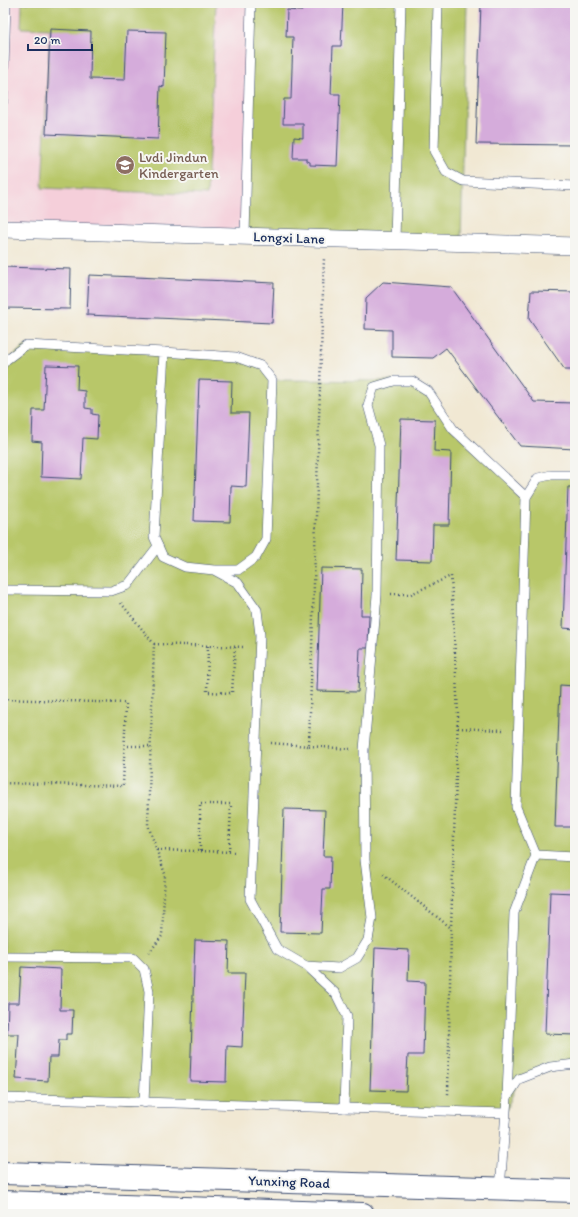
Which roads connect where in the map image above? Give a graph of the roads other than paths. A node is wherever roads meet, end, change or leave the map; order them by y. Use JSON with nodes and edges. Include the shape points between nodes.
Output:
{"nodes":[{"id":1,"x":6,"y":3,"type":"edge"},
{"id":2,"x":251,"y":3,"type":"edge"},
{"id":3,"x":401,"y":3,"type":"edge"},
{"id":4,"x":438,"y":3,"type":"edge"},
{"id":5,"x":3,"y":101,"type":"edge"},
{"id":6,"x":575,"y":186,"type":"edge"},
{"id":7,"x":3,"y":229,"type":"edge"},
{"id":8,"x":244,"y":236,"type":"junction"},
{"id":9,"x":395,"y":241,"type":"junction"},
{"id":10,"x":575,"y":246,"type":"edge"},
{"id":11,"x":164,"y":352,"type":"junction"},
{"id":12,"x":3,"y":364,"type":"edge"},
{"id":13,"x":575,"y":475,"type":"edge"},
{"id":14,"x":526,"y":497,"type":"junction"},
{"id":15,"x":158,"y":546,"type":"junction"},
{"id":16,"x":214,"y":570,"type":"junction"},
{"id":17,"x":3,"y":590,"type":"edge"},
{"id":18,"x":536,"y":855,"type":"junction"},
{"id":19,"x":575,"y":857,"type":"edge"},
{"id":20,"x":3,"y":957,"type":"edge"},
{"id":21,"x":306,"y":966,"type":"junction"},
{"id":22,"x":575,"y":1064,"type":"edge"},
{"id":23,"x":3,"y":1098,"type":"edge"},
{"id":24,"x":507,"y":1098,"type":"junction"},
{"id":25,"x":144,"y":1103,"type":"junction"},
{"id":26,"x":344,"y":1108,"type":"junction"},
{"id":27,"x":505,"y":1113,"type":"junction"},
{"id":28,"x":3,"y":1173,"type":"edge"},
{"id":29,"x":500,"y":1189,"type":"junction"},
{"id":30,"x":575,"y":1191,"type":"edge"},
{"id":31,"x":8,"y":1206,"type":"edge"},
{"id":32,"x":124,"y":1210,"type":"edge"},
{"id":33,"x":363,"y":1214,"type":"edge"}],
"edges":[{"from":1,"to":5,"type":"lane"},
{"from":2,"to":8,"type":"lane"},
{"from":3,"to":9,"type":"lane"},
{"from":4,"to":6,"type":"lane","via":[[434,151],[446,172],[463,181]]},
{"from":7,"to":8,"type":"street","name":"Longxi Lane"},
{"from":8,"to":9,"type":"street","name":"Longxi Lane"},
{"from":9,"to":10,"type":"street","name":"Longxi Lane"},
{"from":11,"to":12,"type":"lane","via":[[26,345]]},
{"from":11,"to":15,"type":"lane","via":[[154,537]]},
{"from":11,"to":16,"type":"lane","via":[[236,356],[261,366],[272,380],[266,539],[256,557],[238,570]]},
{"from":13,"to":14,"type":"lane","via":[[551,474],[538,478]]},
{"from":14,"to":18,"type":"lane","via":[[516,806]]},
{"from":14,"to":21,"type":"lane","via":[[453,429],[428,391],[412,381],[394,381],[374,387],[368,405],[379,445],[377,595],[364,750],[365,860],[372,918],[368,940],[357,958],[339,968]]},
{"from":15,"to":16,"type":"lane","via":[[162,557],[185,567]]},
{"from":15,"to":17,"type":"lane","via":[[128,586],[111,591]]},
{"from":16,"to":21,"type":"lane","via":[[238,583],[257,610],[260,635],[250,899],[277,949]]},
{"from":18,"to":19,"type":"lane"},
{"from":18,"to":24,"type":"lane","via":[[514,913]]},
{"from":20,"to":25,"type":"lane","via":[[133,958],[141,965],[149,991]]},
{"from":21,"to":26,"type":"lane","via":[[336,994],[347,1016]]},
{"from":22,"to":24,"type":"lane","via":[[550,1067],[518,1079]]},
{"from":23,"to":25,"type":"lane"},
{"from":24,"to":27,"type":"lane"},
{"from":25,"to":26,"type":"lane"},
{"from":26,"to":27,"type":"lane"},
{"from":27,"to":29,"type":"lane"},
{"from":28,"to":29,"type":"street","name":"Yunxing Road"},
{"from":29,"to":30,"type":"street","name":"Yunxing Road"},
{"from":31,"to":32,"type":"street"},
{"from":32,"to":33,"type":"street"}]}
